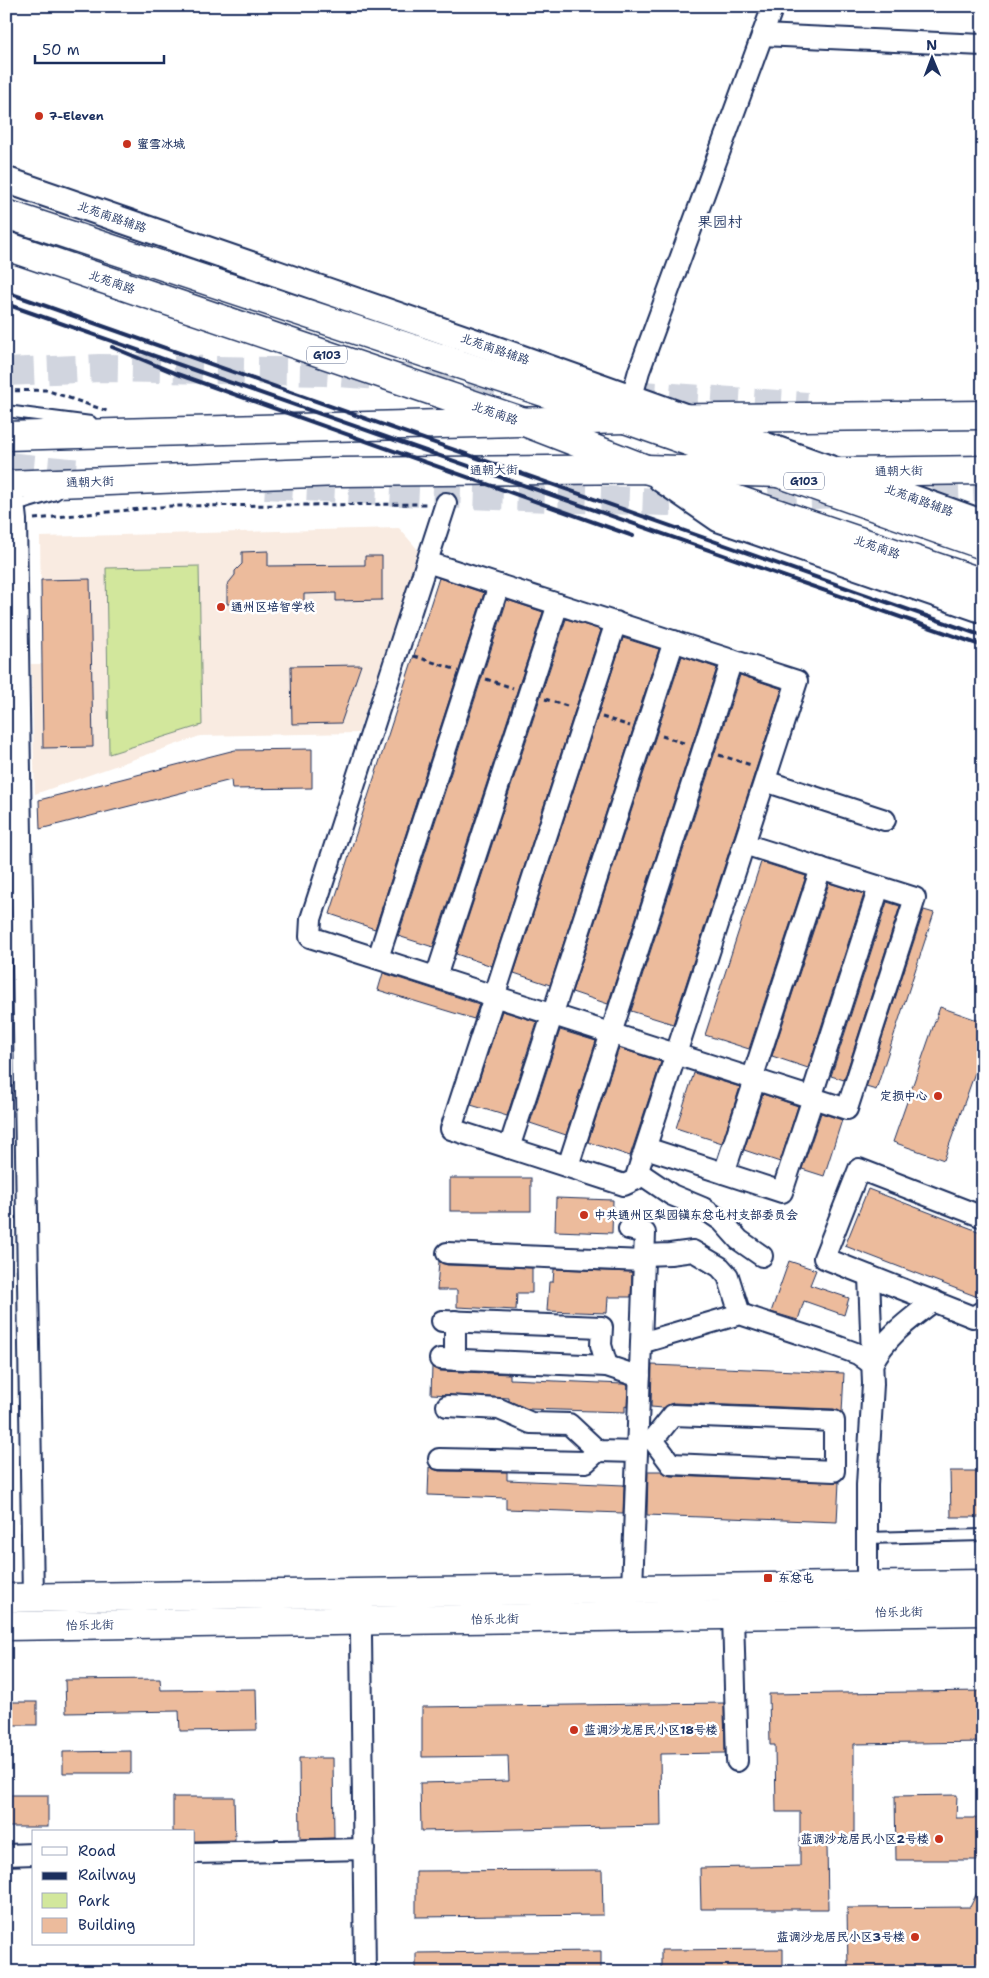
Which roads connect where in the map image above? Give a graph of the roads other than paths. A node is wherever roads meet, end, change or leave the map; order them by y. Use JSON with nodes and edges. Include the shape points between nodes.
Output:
{"nodes":[{"id":1,"x":772,"y":6,"type":"edge"},
{"id":2,"x":762,"y":35,"type":"junction"},
{"id":3,"x":983,"y":46,"type":"edge"},
{"id":4,"x":6,"y":180,"type":"edge"},
{"id":5,"x":6,"y":214,"type":"edge"},
{"id":6,"x":6,"y":246,"type":"edge"},
{"id":7,"x":628,"y":409,"type":"junction"},
{"id":8,"x":6,"y":411,"type":"edge"},
{"id":9,"x":983,"y":415,"type":"edge"},
{"id":10,"x":690,"y":419,"type":"junction"},
{"id":11,"x":527,"y":424,"type":"junction"},
{"id":12,"x":169,"y":432,"type":"junction"},
{"id":13,"x":6,"y":436,"type":"edge"},
{"id":14,"x":646,"y":469,"type":"junction"},
{"id":15,"x":983,"y":470,"type":"edge"},
{"id":16,"x":841,"y":472,"type":"junction"},
{"id":17,"x":781,"y":473,"type":"junction"},
{"id":18,"x":11,"y":501,"type":"edge"},
{"id":19,"x":446,"y":504,"type":"road end"},
{"id":20,"x":983,"y":522,"type":"edge"},
{"id":21,"x":983,"y":545,"type":"edge"},
{"id":22,"x":427,"y":562,"type":"junction"},
{"id":23,"x":983,"y":583,"type":"edge"},
{"id":24,"x":500,"y":585,"type":"junction"},
{"id":25,"x":558,"y":604,"type":"junction"},
{"id":26,"x":983,"y":610,"type":"edge"},
{"id":27,"x":616,"y":622,"type":"junction"},
{"id":28,"x":674,"y":641,"type":"junction"},
{"id":29,"x":732,"y":660,"type":"junction"},
{"id":30,"x":765,"y":781,"type":"junction"},
{"id":31,"x":885,"y":820,"type":"dead end"},
{"id":32,"x":744,"y":844,"type":"junction"},
{"id":33,"x":821,"y":868,"type":"junction"},
{"id":34,"x":879,"y":887,"type":"junction"},
{"id":35,"x":378,"y":958,"type":"junction"},
{"id":36,"x":436,"y":977,"type":"junction"},
{"id":37,"x":494,"y":996,"type":"junction"},
{"id":38,"x":553,"y":1015,"type":"junction"},
{"id":39,"x":611,"y":1033,"type":"junction"},
{"id":40,"x":676,"y":1054,"type":"junction"},
{"id":41,"x":753,"y":1079,"type":"junction"},
{"id":42,"x":812,"y":1098,"type":"junction"},
{"id":43,"x":509,"y":1148,"type":"junction"},
{"id":44,"x":646,"y":1148,"type":"junction"},
{"id":45,"x":568,"y":1166,"type":"junction"},
{"id":46,"x":638,"y":1172,"type":"junction"},
{"id":47,"x":724,"y":1173,"type":"junction"},
{"id":48,"x":983,"y":1217,"type":"edge"},
{"id":49,"x":629,"y":1229,"type":"dead end"},
{"id":50,"x":447,"y":1254,"type":"dead end"},
{"id":51,"x":762,"y":1256,"type":"dead end"},
{"id":52,"x":644,"y":1258,"type":"junction"},
{"id":53,"x":869,"y":1276,"type":"junction"},
{"id":54,"x":934,"y":1301,"type":"junction"},
{"id":55,"x":983,"y":1311,"type":"edge"},
{"id":56,"x":740,"y":1314,"type":"junction"},
{"id":57,"x":641,"y":1343,"type":"junction"},
{"id":58,"x":872,"y":1364,"type":"junction"},
{"id":59,"x":608,"y":1366,"type":"junction"},
{"id":60,"x":640,"y":1375,"type":"junction"},
{"id":61,"x":447,"y":1406,"type":"dead end"},
{"id":62,"x":642,"y":1444,"type":"junction"},
{"id":63,"x":598,"y":1451,"type":"junction"},
{"id":64,"x":439,"y":1459,"type":"dead end"},
{"id":65,"x":983,"y":1535,"type":"edge"},
{"id":66,"x":867,"y":1538,"type":"junction"},
{"id":67,"x":983,"y":1584,"type":"edge"},
{"id":68,"x":867,"y":1585,"type":"junction"},
{"id":69,"x":632,"y":1589,"type":"junction"},
{"id":70,"x":363,"y":1594,"type":"junction"},
{"id":71,"x":6,"y":1598,"type":"edge"},
{"id":72,"x":33,"y":1598,"type":"junction"},
{"id":73,"x":983,"y":1611,"type":"edge"},
{"id":74,"x":733,"y":1615,"type":"junction"},
{"id":75,"x":364,"y":1622,"type":"junction"},
{"id":76,"x":6,"y":1626,"type":"edge"},
{"id":77,"x":737,"y":1761,"type":"dead end"},
{"id":78,"x":364,"y":1848,"type":"junction"},
{"id":79,"x":195,"y":1853,"type":"edge"},
{"id":80,"x":32,"y":1854,"type":"edge"},
{"id":81,"x":6,"y":1855,"type":"edge"},
{"id":82,"x":364,"y":1972,"type":"edge"}],
"edges":[{"from":1,"to":2,"type":"street"},
{"from":2,"to":3,"type":"street"},
{"from":2,"to":7,"type":"street"},
{"from":4,"to":7,"type":"street","name":"北苑南路辅路"},
{"from":5,"to":7,"type":"main road","number":"G103"},
{"from":6,"to":11,"type":"main road","name":"北苑南路","number":"G103"},
{"from":7,"to":10,"type":"main road"},
{"from":7,"to":11,"type":"main road"},
{"from":7,"to":17,"type":"main road","number":"G103"},
{"from":8,"to":12,"type":"lane"},
{"from":9,"to":10,"type":"main road"},
{"from":10,"to":16,"type":"street","name":"北苑南路辅路"},
{"from":11,"to":12,"type":"main road"},
{"from":11,"to":14,"type":"main road","name":"北苑南路","number":"G103"},
{"from":12,"to":13,"type":"main road"},
{"from":14,"to":17,"type":"main road","name":"通朝大街"},
{"from":14,"to":18,"type":"main road","name":"通朝大街","via":[[339,472],[93,482]]},
{"from":14,"to":23,"type":"main road","name":"北苑南路","number":"G103"},
{"from":14,"to":26,"type":"street","via":[[719,519]]},
{"from":15,"to":16,"type":"main road","name":"通朝大街"},
{"from":16,"to":17,"type":"main road","name":"通朝大街"},
{"from":16,"to":20,"type":"street","name":"北苑南路辅路"},
{"from":17,"to":21,"type":"main road","number":"G103"},
{"from":18,"to":72,"type":"street"},
{"from":19,"to":22,"type":"street"},
{"from":22,"to":24,"type":"street"},
{"from":22,"to":35,"type":"street","via":[[311,919],[310,936]]},
{"from":24,"to":25,"type":"street"},
{"from":24,"to":35,"type":"street"},
{"from":25,"to":27,"type":"street"},
{"from":25,"to":36,"type":"street"},
{"from":27,"to":28,"type":"street"},
{"from":27,"to":37,"type":"street"},
{"from":28,"to":29,"type":"street"},
{"from":28,"to":38,"type":"street"},
{"from":29,"to":30,"type":"street","via":[[797,681]]},
{"from":29,"to":39,"type":"street"},
{"from":30,"to":31,"type":"street"},
{"from":30,"to":32,"type":"street"},
{"from":32,"to":33,"type":"street"},
{"from":32,"to":40,"type":"street"},
{"from":33,"to":34,"type":"street"},
{"from":33,"to":41,"type":"street"},
{"from":34,"to":42,"type":"street"},
{"from":34,"to":42,"type":"street","via":[[915,898],[846,1109]]},
{"from":35,"to":36,"type":"street"},
{"from":36,"to":37,"type":"street"},
{"from":37,"to":38,"type":"street"},
{"from":37,"to":43,"type":"street","via":[[451,1129]]},
{"from":38,"to":39,"type":"street"},
{"from":38,"to":43,"type":"street"},
{"from":39,"to":40,"type":"street"},
{"from":39,"to":45,"type":"street"},
{"from":40,"to":41,"type":"street"},
{"from":40,"to":44,"type":"street"},
{"from":41,"to":42,"type":"street"},
{"from":41,"to":47,"type":"street"},
{"from":42,"to":47,"type":"street","via":[[782,1192]]},
{"from":43,"to":45,"type":"street"},
{"from":44,"to":46,"type":"street"},
{"from":44,"to":47,"type":"street"},
{"from":45,"to":46,"type":"street","via":[[624,1185],[635,1180]]},
{"from":46,"to":51,"type":"street","via":[[672,1195],[703,1208]]},
{"from":48,"to":53,"type":"street","via":[[859,1168],[824,1258]]},
{"from":49,"to":52,"type":"street","via":[[645,1233]]},
{"from":50,"to":52,"type":"street"},
{"from":52,"to":56,"type":"street","via":[[694,1252],[720,1267],[728,1276]]},
{"from":52,"to":57,"type":"street"},
{"from":53,"to":54,"type":"street"},
{"from":53,"to":58,"type":"street"},
{"from":54,"to":55,"type":"street","via":[[973,1317]]},
{"from":54,"to":58,"type":"street","via":[[895,1332],[879,1349]]},
{"from":56,"to":57,"type":"street"},
{"from":56,"to":58,"type":"street","via":[[858,1354]]},
{"from":57,"to":60,"type":"street"},
{"from":58,"to":66,"type":"street"},
{"from":59,"to":59,"type":"street","via":[[601,1345],[602,1327],[449,1321],[447,1359]]},
{"from":59,"to":60,"type":"street"},
{"from":60,"to":62,"type":"street"},
{"from":61,"to":63,"type":"street","via":[[499,1409],[531,1423],[568,1424]]},
{"from":62,"to":62,"type":"street","via":[[671,1464],[834,1471],[834,1421],[673,1415]]},
{"from":62,"to":63,"type":"street"},
{"from":62,"to":69,"type":"street"},
{"from":63,"to":64,"type":"street","via":[[586,1462]]},
{"from":65,"to":66,"type":"lane"},
{"from":66,"to":68,"type":"street"},
{"from":67,"to":68,"type":"main road"},
{"from":68,"to":69,"type":"main road"},
{"from":69,"to":70,"type":"main road"},
{"from":70,"to":72,"type":"main road"},
{"from":70,"to":75,"type":"street"},
{"from":71,"to":72,"type":"main road"},
{"from":73,"to":74,"type":"main road","name":"怡乐北街"},
{"from":74,"to":75,"type":"main road","name":"怡乐北街"},
{"from":74,"to":77,"type":"street"},
{"from":75,"to":76,"type":"main road","name":"怡乐北街"},
{"from":75,"to":78,"type":"street","via":[[361,1635]]},
{"from":78,"to":79,"type":"street"},
{"from":78,"to":82,"type":"street"},
{"from":80,"to":81,"type":"street"}]}
